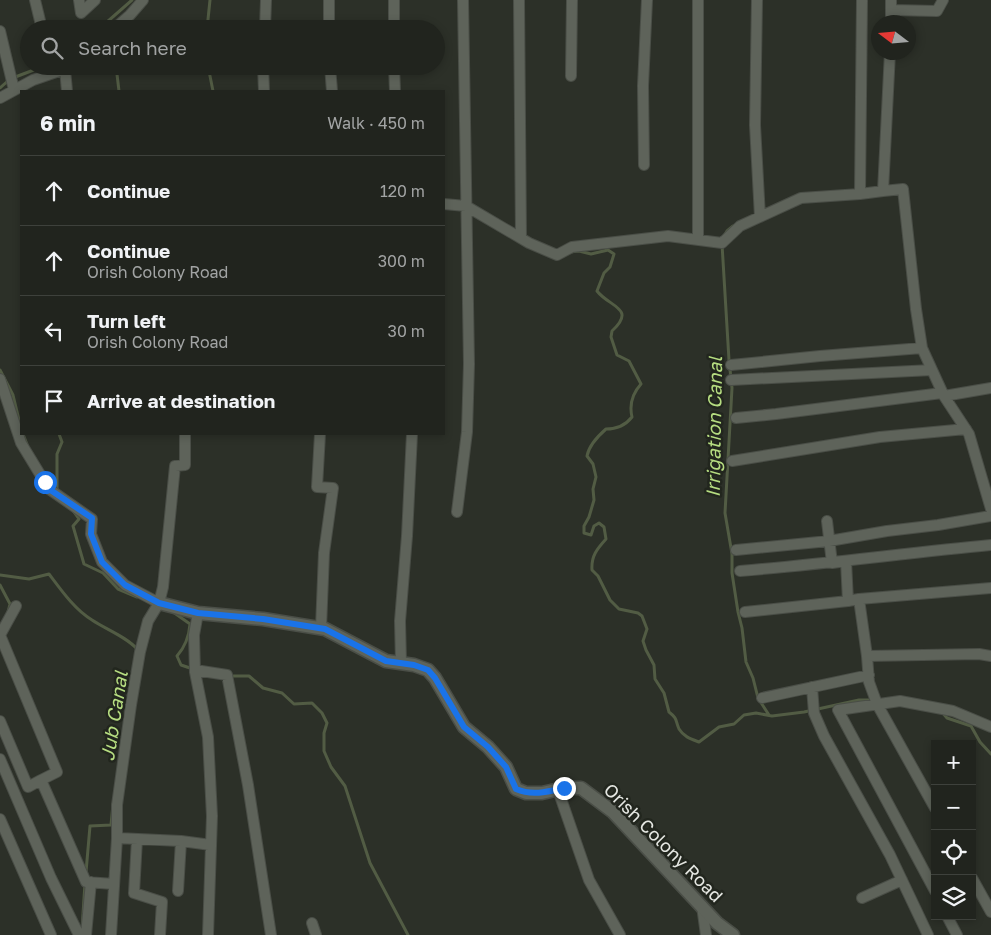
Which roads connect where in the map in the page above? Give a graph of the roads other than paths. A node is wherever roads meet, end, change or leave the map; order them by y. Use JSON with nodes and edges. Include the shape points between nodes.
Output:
{"nodes":[{"id":1,"x":35,"y":0,"type":"edge"},
{"id":2,"x":79,"y":0,"type":"edge"},
{"id":3,"x":95,"y":0,"type":"edge"},
{"id":4,"x":143,"y":0,"type":"edge"},
{"id":5,"x":266,"y":0,"type":"edge"},
{"id":6,"x":329,"y":0,"type":"edge"},
{"id":7,"x":394,"y":0,"type":"edge"},
{"id":8,"x":463,"y":0,"type":"edge"},
{"id":9,"x":519,"y":0,"type":"edge"},
{"id":10,"x":572,"y":0,"type":"edge"},
{"id":11,"x":647,"y":0,"type":"edge"},
{"id":12,"x":698,"y":0,"type":"edge"},
{"id":13,"x":757,"y":0,"type":"edge"},
{"id":14,"x":862,"y":0,"type":"edge"},
{"id":15,"x":942,"y":0,"type":"edge"},
{"id":16,"x":891,"y":5,"type":"edge"},
{"id":17,"x":40,"y":20,"type":"edge"},
{"id":18,"x":124,"y":20,"type":"edge"},
{"id":19,"x":265,"y":20,"type":"edge"},
{"id":20,"x":329,"y":20,"type":"edge"},
{"id":21,"x":394,"y":20,"type":"edge"},
{"id":22,"x":0,"y":31,"type":"edge"},
{"id":23,"x":890,"y":60,"type":"edge"},
{"id":24,"x":43,"y":75,"type":"edge"},
{"id":25,"x":67,"y":75,"type":"edge"},
{"id":26,"x":263,"y":75,"type":"edge"},
{"id":27,"x":331,"y":75,"type":"edge"},
{"id":28,"x":394,"y":75,"type":"edge"},
{"id":29,"x":571,"y":76,"type":"dead end"},
{"id":30,"x":14,"y":90,"type":"junction"},
{"id":31,"x":67,"y":90,"type":"edge"},
{"id":32,"x":264,"y":90,"type":"edge"},
{"id":33,"x":332,"y":90,"type":"edge"},
{"id":34,"x":395,"y":90,"type":"edge"},
{"id":35,"x":0,"y":98,"type":"edge"},
{"id":36,"x":644,"y":165,"type":"dead end"},
{"id":37,"x":883,"y":191,"type":"junction"},
{"id":38,"x":860,"y":194,"type":"junction"},
{"id":39,"x":445,"y":204,"type":"edge"},
{"id":40,"x":466,"y":206,"type":"junction"},
{"id":41,"x":760,"y":217,"type":"junction"},
{"id":42,"x":521,"y":238,"type":"junction"},
{"id":43,"x":698,"y":240,"type":"junction"},
{"id":44,"x":922,"y":348,"type":"junction"},
{"id":45,"x":731,"y":365,"type":"dead end"},
{"id":46,"x":932,"y":370,"type":"junction"},
{"id":47,"x":0,"y":380,"type":"edge"},
{"id":48,"x":731,"y":380,"type":"dead end"},
{"id":49,"x":991,"y":388,"type":"edge"},
{"id":50,"x":943,"y":394,"type":"junction"},
{"id":51,"x":736,"y":418,"type":"dead end"},
{"id":52,"x":966,"y":429,"type":"junction"},
{"id":53,"x":185,"y":435,"type":"edge"},
{"id":54,"x":320,"y":435,"type":"edge"},
{"id":55,"x":412,"y":435,"type":"edge"},
{"id":56,"x":732,"y":461,"type":"dead end"},
{"id":57,"x":991,"y":509,"type":"edge"},
{"id":58,"x":457,"y":512,"type":"dead end"},
{"id":59,"x":991,"y":516,"type":"edge"},
{"id":60,"x":827,"y":521,"type":"dead end"},
{"id":61,"x":829,"y":540,"type":"junction"},
{"id":62,"x":991,"y":546,"type":"edge"},
{"id":63,"x":736,"y":550,"type":"dead end"},
{"id":64,"x":832,"y":564,"type":"junction"},
{"id":65,"x":740,"y":571,"type":"dead end"},
{"id":66,"x":991,"y":588,"type":"edge"},
{"id":67,"x":859,"y":599,"type":"junction"},
{"id":68,"x":848,"y":601,"type":"junction"},
{"id":69,"x":159,"y":603,"type":"junction"},
{"id":70,"x":16,"y":606,"type":"dead end"},
{"id":71,"x":745,"y":612,"type":"dead end"},
{"id":72,"x":198,"y":613,"type":"junction"},
{"id":73,"x":321,"y":628,"type":"junction"},
{"id":74,"x":0,"y":635,"type":"edge"},
{"id":75,"x":867,"y":656,"type":"junction"},
{"id":76,"x":991,"y":656,"type":"edge"},
{"id":77,"x":401,"y":663,"type":"junction"},
{"id":78,"x":194,"y":670,"type":"junction"},
{"id":79,"x":868,"y":675,"type":"junction"},
{"id":80,"x":812,"y":687,"type":"junction"},
{"id":81,"x":762,"y":698,"type":"dead end"},
{"id":82,"x":875,"y":700,"type":"junction"},
{"id":83,"x":0,"y":721,"type":"edge"},
{"id":84,"x":991,"y":727,"type":"edge"},
{"id":85,"x":0,"y":759,"type":"edge"},
{"id":86,"x":41,"y":780,"type":"junction"},
{"id":87,"x":558,"y":790,"type":"junction"},
{"id":88,"x":931,"y":801,"type":"edge"},
{"id":89,"x":0,"y":819,"type":"edge"},
{"id":90,"x":117,"y":838,"type":"junction"},
{"id":91,"x":137,"y":839,"type":"junction"},
{"id":92,"x":181,"y":841,"type":"junction"},
{"id":93,"x":211,"y":845,"type":"junction"},
{"id":94,"x":902,"y":880,"type":"junction"},
{"id":95,"x":91,"y":882,"type":"junction"},
{"id":96,"x":931,"y":883,"type":"edge"},
{"id":97,"x":114,"y":884,"type":"junction"},
{"id":98,"x":976,"y":885,"type":"edge"},
{"id":99,"x":178,"y":891,"type":"dead end"},
{"id":100,"x":862,"y":898,"type":"dead end"},
{"id":101,"x":702,"y":906,"type":"junction"},
{"id":102,"x":991,"y":912,"type":"edge"},
{"id":103,"x":950,"y":920,"type":"edge"},
{"id":104,"x":312,"y":923,"type":"dead end"},
{"id":105,"x":50,"y":935,"type":"edge"},
{"id":106,"x":79,"y":935,"type":"edge"},
{"id":107,"x":86,"y":935,"type":"edge"},
{"id":108,"x":111,"y":935,"type":"edge"},
{"id":109,"x":160,"y":935,"type":"edge"},
{"id":110,"x":208,"y":935,"type":"edge"},
{"id":111,"x":271,"y":935,"type":"edge"},
{"id":112,"x":316,"y":935,"type":"edge"},
{"id":113,"x":620,"y":935,"type":"edge"},
{"id":114,"x":706,"y":935,"type":"edge"},
{"id":115,"x":733,"y":935,"type":"edge"},
{"id":116,"x":928,"y":935,"type":"edge"},
{"id":117,"x":957,"y":935,"type":"edge"}],
"edges":[{"from":1,"to":17,"type":"street"},
{"from":2,"to":3,"type":"street","via":[[81,13]]},
{"from":4,"to":18,"type":"street"},
{"from":5,"to":19,"type":"street"},
{"from":6,"to":20,"type":"street"},
{"from":7,"to":21,"type":"street"},
{"from":8,"to":40,"type":"street"},
{"from":9,"to":42,"type":"street"},
{"from":10,"to":29,"type":"street"},
{"from":11,"to":36,"type":"street"},
{"from":12,"to":43,"type":"street"},
{"from":13,"to":41,"type":"street","via":[[755,125]]},
{"from":14,"to":38,"type":"street"},
{"from":15,"to":16,"type":"street","via":[[937,11]]},
{"from":22,"to":30,"type":"street"},
{"from":23,"to":37,"type":"street"},
{"from":24,"to":30,"type":"street"},
{"from":25,"to":31,"type":"street"},
{"from":26,"to":32,"type":"street"},
{"from":27,"to":33,"type":"street"},
{"from":28,"to":34,"type":"street"},
{"from":30,"to":35,"type":"street"},
{"from":37,"to":38,"type":"street"},
{"from":37,"to":44,"type":"street","via":[[903,189]]},
{"from":38,"to":41,"type":"street","via":[[801,198]]},
{"from":39,"to":40,"type":"street"},
{"from":40,"to":42,"type":"street"},
{"from":40,"to":58,"type":"street","via":[[467,432]]},
{"from":41,"to":43,"type":"street","via":[[740,226],[722,243]]},
{"from":42,"to":43,"type":"street","via":[[557,255],[572,247],[649,238],[668,236]]},
{"from":44,"to":45,"type":"street"},
{"from":44,"to":46,"type":"street"},
{"from":46,"to":48,"type":"street"},
{"from":46,"to":50,"type":"street"},
{"from":47,"to":69,"type":"street","via":[[22,443],[49,489],[92,518],[91,534],[102,562],[125,585]]},
{"from":49,"to":50,"type":"street"},
{"from":50,"to":51,"type":"street"},
{"from":50,"to":52,"type":"street"},
{"from":52,"to":56,"type":"street","via":[[880,437]]},
{"from":52,"to":57,"type":"street"},
{"from":53,"to":69,"type":"street","via":[[186,465],[175,466]]},
{"from":54,"to":73,"type":"street","via":[[317,487],[333,488],[324,553]]},
{"from":55,"to":77,"type":"street","via":[[400,622]]},
{"from":59,"to":61,"type":"street"},
{"from":60,"to":61,"type":"street"},
{"from":61,"to":63,"type":"street"},
{"from":61,"to":64,"type":"street"},
{"from":62,"to":64,"type":"street","via":[[897,554]]},
{"from":64,"to":65,"type":"street"},
{"from":64,"to":68,"type":"street","via":[[846,562]]},
{"from":66,"to":67,"type":"street"},
{"from":67,"to":68,"type":"street"},
{"from":67,"to":75,"type":"street"},
{"from":68,"to":71,"type":"street"},
{"from":69,"to":72,"type":"street","name":"Orish Colony Road"},
{"from":69,"to":90,"type":"street","via":[[148,621],[140,652],[117,806]]},
{"from":70,"to":74,"type":"street"},
{"from":72,"to":73,"type":"street","name":"Orish Colony Road"},
{"from":72,"to":78,"type":"street"},
{"from":73,"to":77,"type":"street","name":"Orish Colony Road","via":[[386,661]]},
{"from":74,"to":86,"type":"street","via":[[57,772]]},
{"from":75,"to":76,"type":"street"},
{"from":75,"to":79,"type":"street"},
{"from":77,"to":87,"type":"street","name":"Orish Colony Road","via":[[428,670],[464,727],[506,767],[516,789],[526,793]]},
{"from":78,"to":93,"type":"street","via":[[208,737]]},
{"from":78,"to":111,"type":"street","via":[[227,675]]},
{"from":79,"to":80,"type":"street"},
{"from":79,"to":82,"type":"street"},
{"from":80,"to":81,"type":"street"},
{"from":80,"to":94,"type":"street","via":[[814,713],[824,736]]},
{"from":82,"to":84,"type":"street","via":[[954,711]]},
{"from":82,"to":88,"type":"street"},
{"from":82,"to":96,"type":"street","via":[[838,710]]},
{"from":83,"to":86,"type":"street","via":[[28,787]]},
{"from":85,"to":106,"type":"street"},
{"from":86,"to":95,"type":"street","via":[[86,882]]},
{"from":87,"to":101,"type":"street","name":"Orish Colony Road","via":[[581,788],[613,812]]},
{"from":87,"to":113,"type":"street","via":[[589,880]]},
{"from":89,"to":105,"type":"street"},
{"from":90,"to":91,"type":"street"},
{"from":90,"to":97,"type":"street"},
{"from":91,"to":92,"type":"street"},
{"from":91,"to":109,"type":"street","via":[[134,893],[162,902]]},
{"from":92,"to":93,"type":"street"},
{"from":92,"to":99,"type":"street"},
{"from":93,"to":110,"type":"street"},
{"from":94,"to":100,"type":"street"},
{"from":94,"to":116,"type":"street"},
{"from":95,"to":97,"type":"street"},
{"from":95,"to":107,"type":"street"},
{"from":97,"to":108,"type":"street"},
{"from":98,"to":102,"type":"street"},
{"from":101,"to":114,"type":"street"},
{"from":101,"to":115,"type":"street","name":"Orish Colony Road"},
{"from":103,"to":117,"type":"street"},
{"from":104,"to":112,"type":"street"}]}
